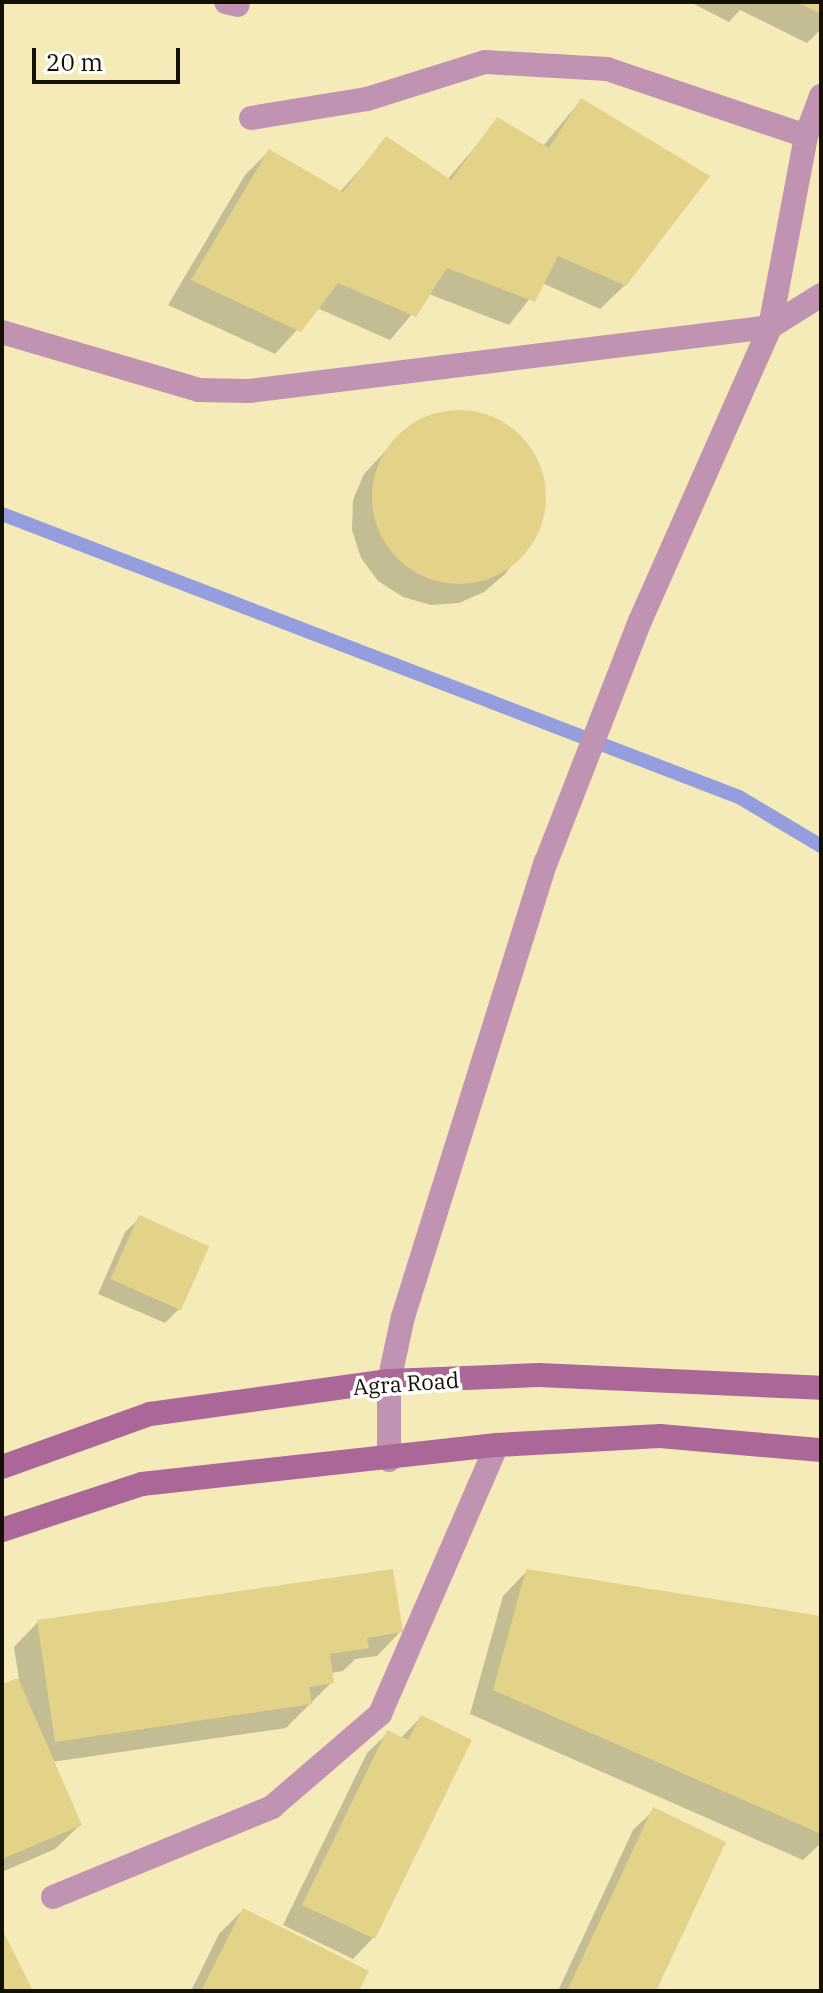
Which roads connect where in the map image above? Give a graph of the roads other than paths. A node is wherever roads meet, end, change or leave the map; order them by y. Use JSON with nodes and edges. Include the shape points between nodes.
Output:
{"nodes":[{"id":1,"x":821,"y":96,"type":"edge"},
{"id":2,"x":251,"y":118,"type":"dead end"},
{"id":3,"x":806,"y":136,"type":"junction"},
{"id":4,"x":821,"y":295,"type":"edge"},
{"id":5,"x":770,"y":327,"type":"junction"},
{"id":6,"x":2,"y":332,"type":"edge"},
{"id":7,"x":389,"y":1381,"type":"junction"},
{"id":8,"x":821,"y":1388,"type":"edge"},
{"id":9,"x":497,"y":1445,"type":"junction"},
{"id":10,"x":821,"y":1450,"type":"edge"},
{"id":11,"x":389,"y":1460,"type":"junction"},
{"id":12,"x":2,"y":1467,"type":"edge"},
{"id":13,"x":2,"y":1530,"type":"edge"},
{"id":14,"x":53,"y":1897,"type":"dead end"}],
"edges":[{"from":1,"to":3,"type":"street"},
{"from":2,"to":3,"type":"street","via":[[367,99],[485,62],[607,69]]},
{"from":3,"to":5,"type":"street"},
{"from":4,"to":5,"type":"street"},
{"from":5,"to":6,"type":"street","via":[[249,391],[199,390]]},
{"from":5,"to":7,"type":"street","via":[[640,621],[546,862],[403,1317]]},
{"from":7,"to":8,"type":"main road","name":"Agra Road","via":[[539,1375]]},
{"from":7,"to":11,"type":"street"},
{"from":7,"to":12,"type":"main road","name":"Agra Road","via":[[150,1414]]},
{"from":9,"to":10,"type":"main road","via":[[660,1436]]},
{"from":9,"to":11,"type":"main road"},
{"from":9,"to":14,"type":"street","via":[[380,1714],[272,1807]]},
{"from":11,"to":13,"type":"main road","via":[[142,1484]]}]}
